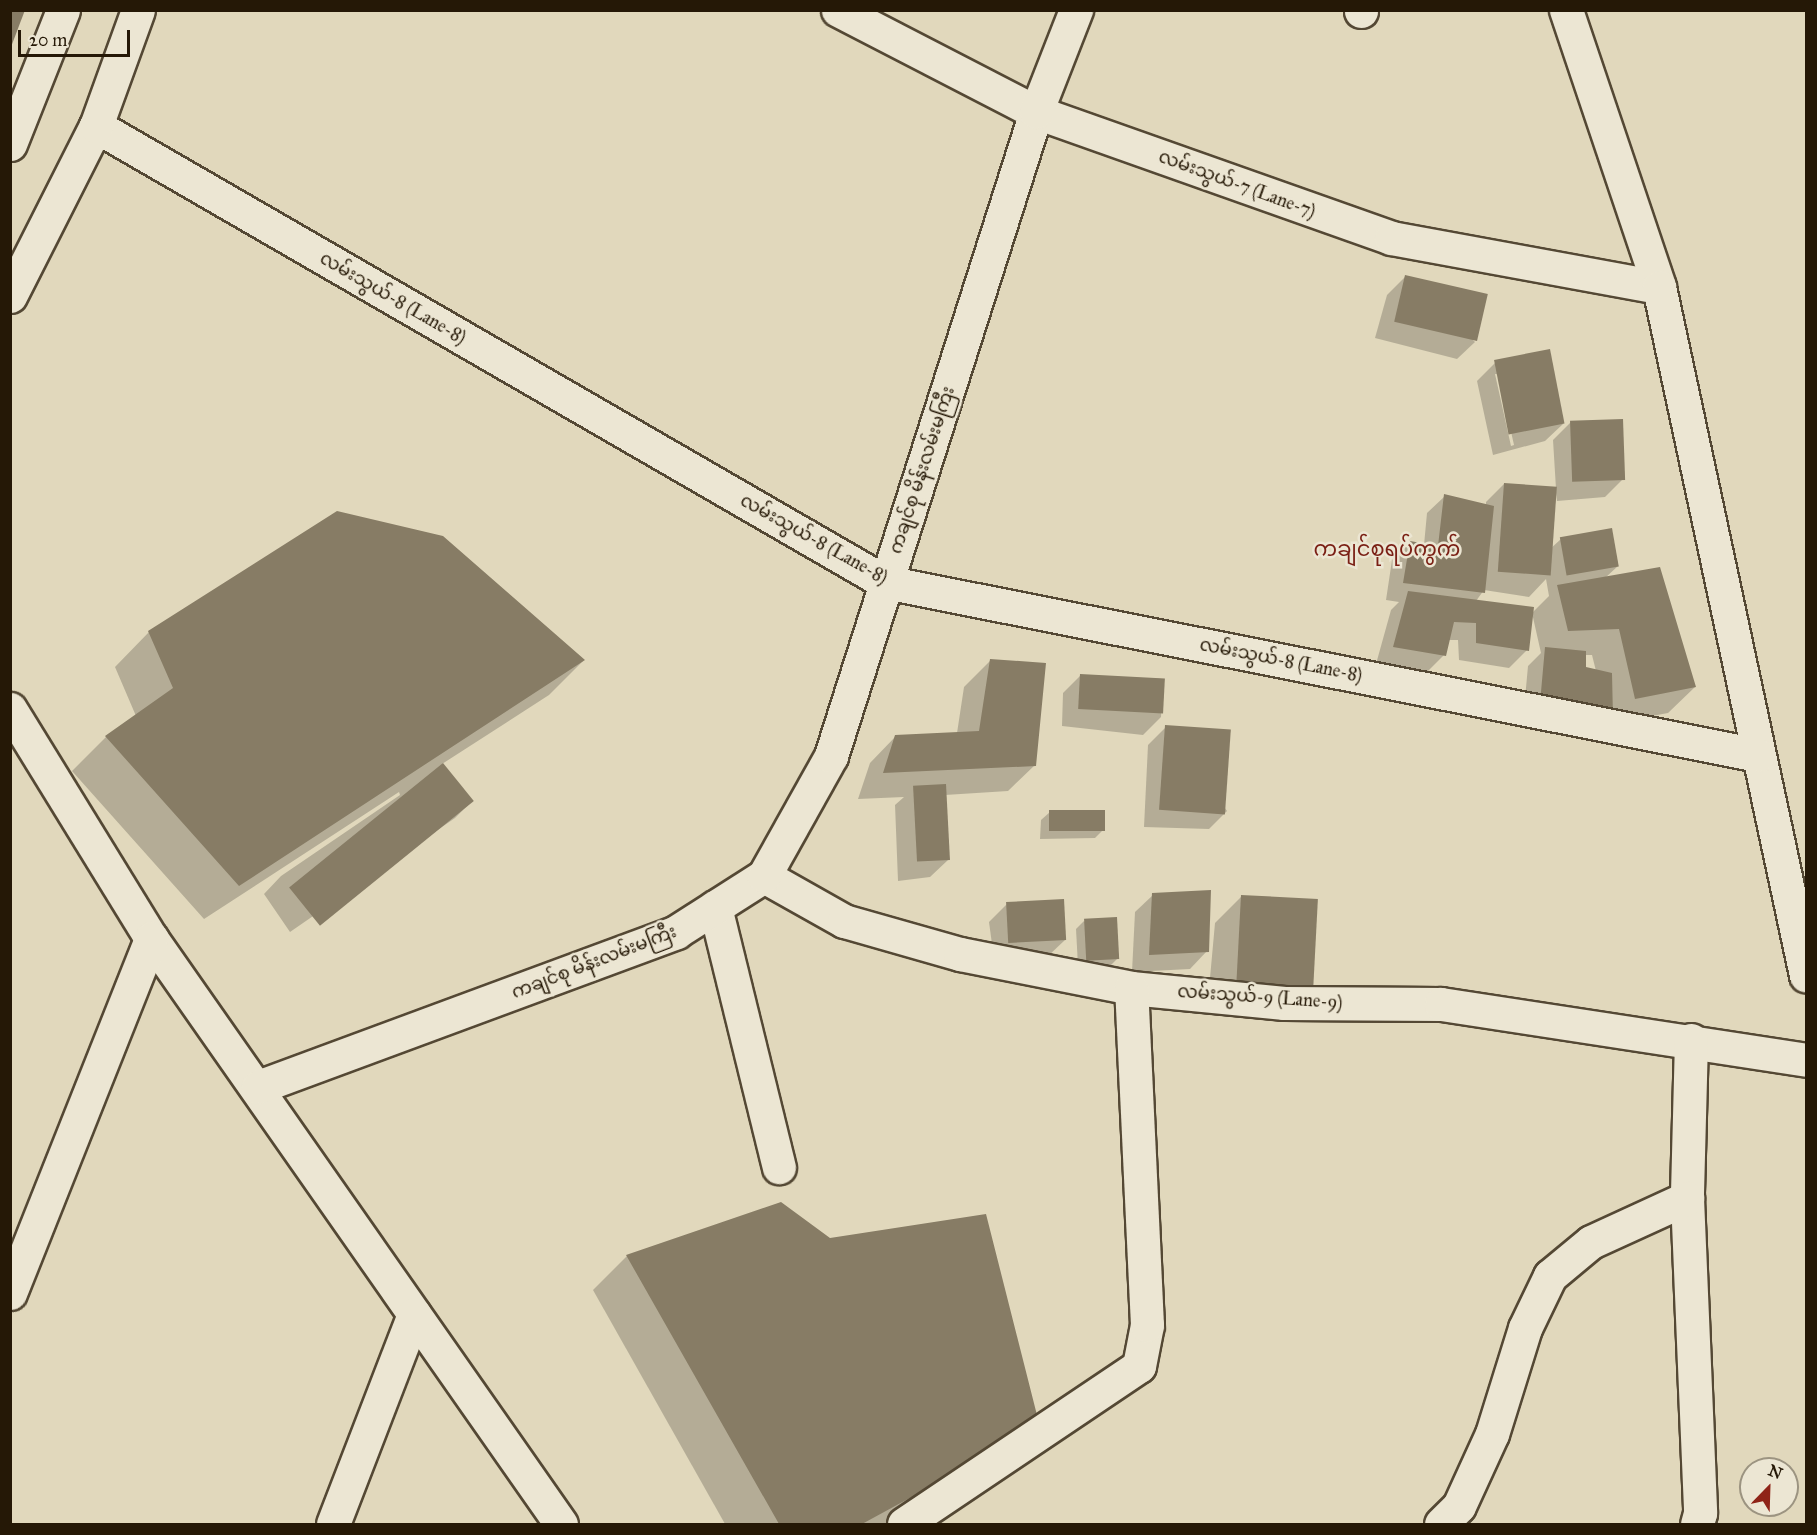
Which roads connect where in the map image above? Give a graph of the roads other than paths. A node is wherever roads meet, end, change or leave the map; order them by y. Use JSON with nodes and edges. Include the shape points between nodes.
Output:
{"nodes":[{"id":1,"x":63,"y":10,"type":"edge"},
{"id":2,"x":138,"y":10,"type":"edge"},
{"id":3,"x":838,"y":10,"type":"edge"},
{"id":4,"x":1076,"y":10,"type":"edge"},
{"id":5,"x":1566,"y":10,"type":"edge"},
{"id":6,"x":1036,"y":112,"type":"junction"},
{"id":7,"x":96,"y":126,"type":"junction"},
{"id":8,"x":10,"y":144,"type":"edge"},
{"id":9,"x":1659,"y":287,"type":"junction"},
{"id":10,"x":10,"y":296,"type":"edge"},
{"id":11,"x":885,"y":582,"type":"junction"},
{"id":12,"x":10,"y":709,"type":"edge"},
{"id":13,"x":1758,"y":755,"type":"junction"},
{"id":14,"x":765,"y":876,"type":"junction"},
{"id":15,"x":715,"y":907,"type":"junction"},
{"id":16,"x":151,"y":938,"type":"junction"},
{"id":17,"x":1806,"y":975,"type":"edge"},
{"id":18,"x":1131,"y":988,"type":"junction"},
{"id":19,"x":1691,"y":1040,"type":"junction"},
{"id":20,"x":1806,"y":1060,"type":"edge"},
{"id":21,"x":258,"y":1087,"type":"junction"},
{"id":22,"x":779,"y":1167,"type":"dead end"},
{"id":23,"x":1687,"y":1198,"type":"junction"},
{"id":24,"x":10,"y":1293,"type":"edge"},
{"id":25,"x":414,"y":1314,"type":"junction"},
{"id":26,"x":333,"y":1524,"type":"edge"},
{"id":27,"x":561,"y":1524,"type":"edge"},
{"id":28,"x":904,"y":1524,"type":"edge"},
{"id":29,"x":1441,"y":1524,"type":"edge"},
{"id":30,"x":1697,"y":1524,"type":"edge"}],
"edges":[{"from":1,"to":8,"type":"street"},
{"from":2,"to":7,"type":"street"},
{"from":3,"to":6,"type":"street","name":"လမ်းသွယ်-7 (Lane-7)"},
{"from":4,"to":6,"type":"street","name":"ကချင်စု မိန်းလမ်းမကြီး"},
{"from":5,"to":9,"type":"street"},
{"from":6,"to":9,"type":"street","name":"လမ်းသွယ်-7 (Lane-7)","via":[[1391,238]]},
{"from":6,"to":11,"type":"street","name":"ကချင်စု မိန်းလမ်းမကြီး"},
{"from":7,"to":10,"type":"street"},
{"from":7,"to":11,"type":"street","name":"လမ်းသွယ်-8 (Lane-8)"},
{"from":9,"to":13,"type":"street"},
{"from":11,"to":13,"type":"street","name":"လမ်းသွယ်-8 (Lane-8)"},
{"from":11,"to":14,"type":"street","name":"ကချင်စု မိန်းလမ်းမကြီး","via":[[831,756]]},
{"from":12,"to":16,"type":"street"},
{"from":13,"to":17,"type":"street"},
{"from":14,"to":15,"type":"street","name":"ကချင်စု မိန်းလမ်းမကြီး"},
{"from":14,"to":18,"type":"street","name":"လမ်းသွယ်-9 (Lane-9)","via":[[844,921],[960,954]]},
{"from":15,"to":21,"type":"street","name":"ကချင်စု မိန်းလမ်းမကြီး","via":[[676,932]]},
{"from":15,"to":22,"type":"street"},
{"from":16,"to":21,"type":"street"},
{"from":16,"to":24,"type":"street"},
{"from":18,"to":19,"type":"street","name":"လမ်းသွယ်-9 (Lane-9)","via":[[1284,1002],[1441,1004]]},
{"from":18,"to":28,"type":"street","via":[[1147,1325],[1139,1366]]},
{"from":19,"to":20,"type":"street","name":"လမ်းသွယ်-9 (Lane-9)"},
{"from":19,"to":23,"type":"street"},
{"from":21,"to":25,"type":"street"},
{"from":23,"to":29,"type":"street","via":[[1591,1242],[1550,1276],[1525,1328],[1492,1434],[1459,1506]]},
{"from":23,"to":30,"type":"street","via":[[1700,1513]]},
{"from":25,"to":26,"type":"street"},
{"from":25,"to":27,"type":"street"}]}
